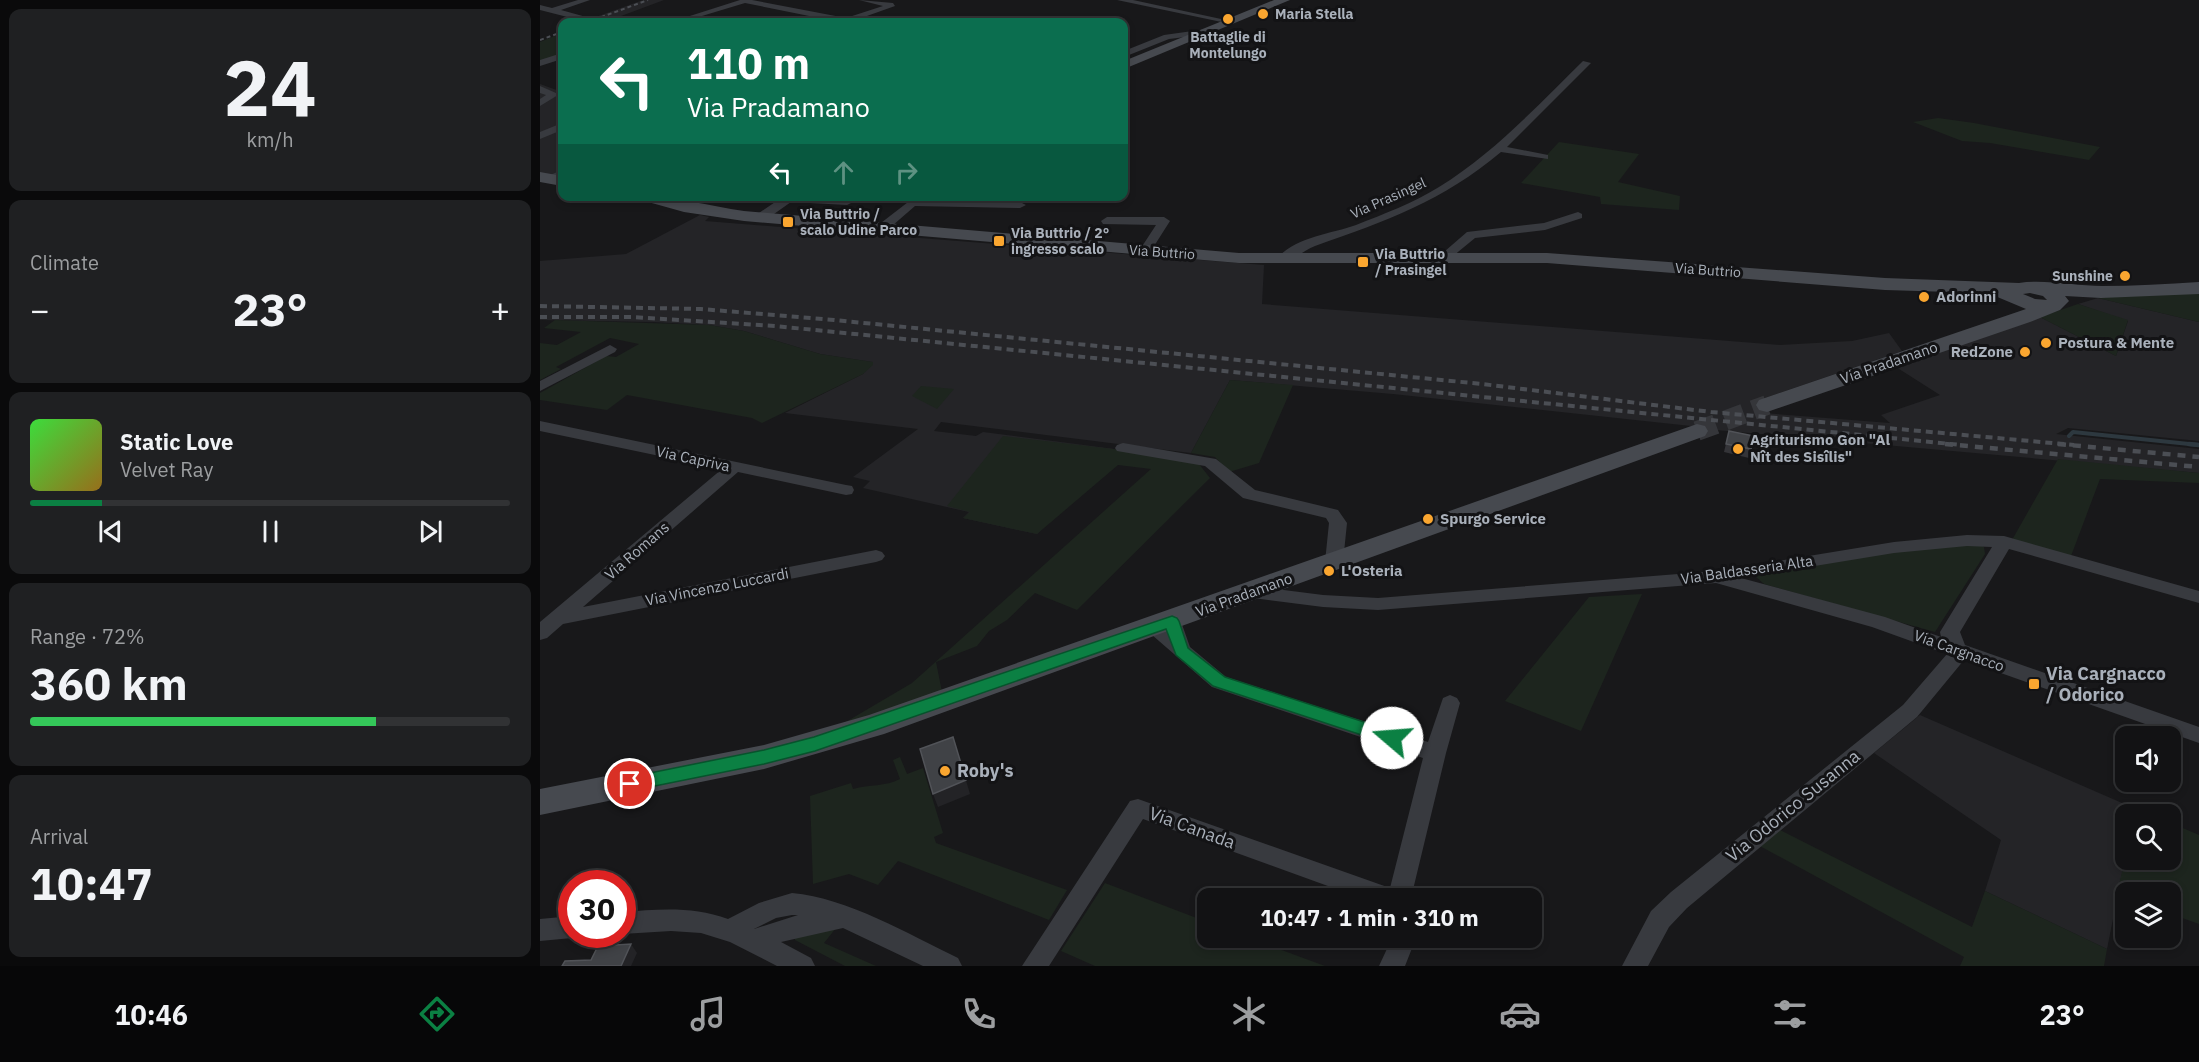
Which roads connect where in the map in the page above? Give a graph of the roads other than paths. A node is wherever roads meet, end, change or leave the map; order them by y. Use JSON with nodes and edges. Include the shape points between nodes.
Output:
{"nodes":[{"id":1,"x":586,"y":0,"type":"edge"},
{"id":2,"x":746,"y":0,"type":"edge"},
{"id":3,"x":863,"y":0,"type":"edge"},
{"id":4,"x":1121,"y":0,"type":"edge"},
{"id":5,"x":1284,"y":0,"type":"edge"},
{"id":6,"x":540,"y":7,"type":"edge"},
{"id":7,"x":551,"y":10,"type":"junction"},
{"id":8,"x":540,"y":13,"type":"edge"},
{"id":9,"x":693,"y":17,"type":"junction"},
{"id":10,"x":580,"y":18,"type":"edge"},
{"id":11,"x":689,"y":18,"type":"edge"},
{"id":12,"x":697,"y":18,"type":"edge"},
{"id":13,"x":827,"y":18,"type":"edge"},
{"id":14,"x":856,"y":18,"type":"edge"},
{"id":15,"x":1231,"y":22,"type":"junction"},
{"id":16,"x":1207,"y":32,"type":"junction"},
{"id":17,"x":1128,"y":52,"type":"edge"},
{"id":18,"x":558,"y":57,"type":"edge"},
{"id":19,"x":540,"y":63,"type":"edge"},
{"id":20,"x":1128,"y":63,"type":"edge"},
{"id":21,"x":1586,"y":63,"type":"dead end"},
{"id":22,"x":540,"y":89,"type":"edge"},
{"id":23,"x":540,"y":103,"type":"edge"},
{"id":24,"x":558,"y":128,"type":"edge"},
{"id":25,"x":540,"y":136,"type":"edge"},
{"id":26,"x":1496,"y":148,"type":"junction"},
{"id":27,"x":1544,"y":157,"type":"dead end"},
{"id":28,"x":684,"y":201,"type":"edge"},
{"id":29,"x":785,"y":201,"type":"edge"},
{"id":30,"x":832,"y":201,"type":"edge"},
{"id":31,"x":847,"y":202,"type":"dead end"},
{"id":32,"x":1020,"y":205,"type":"dead end"},
{"id":33,"x":1578,"y":216,"type":"dead end"},
{"id":34,"x":760,"y":218,"type":"junction"},
{"id":35,"x":1107,"y":220,"type":"dead end"},
{"id":36,"x":881,"y":229,"type":"junction"},
{"id":37,"x":1145,"y":251,"type":"junction"},
{"id":38,"x":1443,"y":258,"type":"junction"},
{"id":39,"x":1283,"y":259,"type":"junction"},
{"id":40,"x":2199,"y":288,"type":"edge"},
{"id":41,"x":2020,"y":296,"type":"junction"},
{"id":42,"x":2049,"y":299,"type":"junction"},
{"id":43,"x":2012,"y":320,"type":"junction"},
{"id":44,"x":610,"y":349,"type":"dead end"},
{"id":45,"x":540,"y":387,"type":"edge"},
{"id":46,"x":1767,"y":405,"type":"tunnel mouth"},
{"id":47,"x":540,"y":426,"type":"edge"},
{"id":48,"x":1697,"y":430,"type":"tunnel mouth"},
{"id":49,"x":1123,"y":448,"type":"dead end"},
{"id":50,"x":733,"y":468,"type":"junction"},
{"id":51,"x":846,"y":490,"type":"dead end"},
{"id":52,"x":2004,"y":542,"type":"junction"},
{"id":53,"x":876,"y":556,"type":"dead end"},
{"id":54,"x":1334,"y":562,"type":"junction"},
{"id":55,"x":1716,"y":577,"type":"junction"},
{"id":56,"x":1253,"y":592,"type":"junction"},
{"id":57,"x":2199,"y":597,"type":"edge"},
{"id":58,"x":559,"y":618,"type":"junction"},
{"id":59,"x":1163,"y":625,"type":"junction"},
{"id":60,"x":540,"y":633,"type":"edge"},
{"id":61,"x":1959,"y":652,"type":"junction"},
{"id":62,"x":1450,"y":703,"type":"dead end"},
{"id":63,"x":2199,"y":735,"type":"edge"},
{"id":64,"x":1436,"y":753,"type":"junction"},
{"id":65,"x":540,"y":802,"type":"edge"},
{"id":66,"x":1361,"y":888,"type":"edge"},
{"id":67,"x":1402,"y":888,"type":"edge"},
{"id":68,"x":636,"y":922,"type":"edge"},
{"id":69,"x":558,"y":928,"type":"edge"},
{"id":70,"x":540,"y":930,"type":"edge"},
{"id":71,"x":740,"y":937,"type":"junction"},
{"id":72,"x":1400,"y":948,"type":"edge"},
{"id":73,"x":802,"y":966,"type":"edge"},
{"id":74,"x":949,"y":966,"type":"edge"},
{"id":75,"x":1035,"y":966,"type":"edge"},
{"id":76,"x":1392,"y":966,"type":"edge"},
{"id":77,"x":1635,"y":966,"type":"edge"}],
"edges":[{"from":1,"to":7,"type":"street"},
{"from":2,"to":9,"type":"street"},
{"from":2,"to":13,"type":"street"},
{"from":3,"to":14,"type":"street","via":[[891,6]]},
{"from":4,"to":15,"type":"street"},
{"from":5,"to":15,"type":"street"},
{"from":6,"to":7,"type":"street"},
{"from":7,"to":8,"type":"street"},
{"from":7,"to":10,"type":"street"},
{"from":9,"to":11,"type":"street"},
{"from":9,"to":12,"type":"street"},
{"from":15,"to":16,"type":"street"},
{"from":16,"to":17,"type":"street","via":[[1167,37]]},
{"from":16,"to":20,"type":"street"},
{"from":18,"to":19,"type":"street"},
{"from":21,"to":26,"type":"street","name":"Via Prasingel","via":[[1554,98]]},
{"from":22,"to":23,"type":"street","via":[[553,95]]},
{"from":24,"to":25,"type":"street"},
{"from":26,"to":27,"type":"street"},
{"from":26,"to":39,"type":"street","name":"Via Prasingel","via":[[1458,179],[1424,199],[1294,250]]},
{"from":28,"to":34,"type":"street","name":"Via Buttrio"},
{"from":29,"to":34,"type":"street"},
{"from":30,"to":31,"type":"street"},
{"from":32,"to":36,"type":"street","via":[[912,202]]},
{"from":33,"to":38,"type":"street","via":[[1545,226],[1471,235]]},
{"from":34,"to":36,"type":"street","name":"Via Buttrio"},
{"from":35,"to":37,"type":"street","via":[[1164,221]]},
{"from":36,"to":37,"type":"street","name":"Via Buttrio"},
{"from":37,"to":39,"type":"street","name":"Via Buttrio"},
{"from":38,"to":39,"type":"street","name":"Via Buttrio"},
{"from":38,"to":41,"type":"street","name":"Via Buttrio","via":[[1547,258],[1894,284],[1974,286]]},
{"from":40,"to":42,"type":"street","name":"Via Buttrio","via":[[2101,292]]},
{"from":41,"to":42,"type":"street","name":"Via Buttrio"},
{"from":41,"to":43,"type":"street","via":[[2023,311]]},
{"from":42,"to":43,"type":"street","name":"Via Pradamano"},
{"from":43,"to":46,"type":"street","name":"Via Pradamano"},
{"from":44,"to":45,"type":"street"},
{"from":47,"to":50,"type":"street","name":"Via Capriva"},
{"from":48,"to":54,"type":"street","name":"Via Pradamano"},
{"from":49,"to":54,"type":"street","via":[[1210,462],[1250,494],[1332,514],[1338,523]]},
{"from":50,"to":51,"type":"street","name":"Via Capriva"},
{"from":50,"to":58,"type":"street","name":"Via Romans"},
{"from":52,"to":55,"type":"street","name":"Via Baldasseria Alta","via":[[1930,543]]},
{"from":52,"to":57,"type":"street","name":"Via Baldasseria Alta"},
{"from":52,"to":61,"type":"street","via":[[1950,632]]},
{"from":53,"to":58,"type":"street","name":"Via Vincenzo Luccardi"},
{"from":54,"to":56,"type":"street","name":"Via Pradamano"},
{"from":55,"to":56,"type":"street","name":"Via Baldasseria Alta","via":[[1378,604],[1323,602]]},
{"from":55,"to":61,"type":"street","name":"Via Cargnacco","via":[[1878,622]]},
{"from":56,"to":59,"type":"street","name":"Via Pradamano"},
{"from":58,"to":60,"type":"street","name":"Via Romans"},
{"from":59,"to":64,"type":"street","via":[[1181,651],[1219,682]]},
{"from":59,"to":65,"type":"street","name":"Via Pradamano","via":[[815,744]]},
{"from":61,"to":63,"type":"street","name":"Via Cargnacco"},
{"from":61,"to":77,"type":"street","name":"Via Odorico Susanna","via":[[1910,711],[1679,900],[1660,919]]},
{"from":62,"to":64,"type":"street"},
{"from":64,"to":67,"type":"street"},
{"from":66,"to":75,"type":"street","name":"Via Canada","via":[[1138,808]]},
{"from":68,"to":71,"type":"street","via":[[703,922]]},
{"from":69,"to":70,"type":"street"},
{"from":71,"to":73,"type":"street"},
{"from":71,"to":74,"type":"street","via":[[844,918]]},
{"from":72,"to":76,"type":"street"}]}
